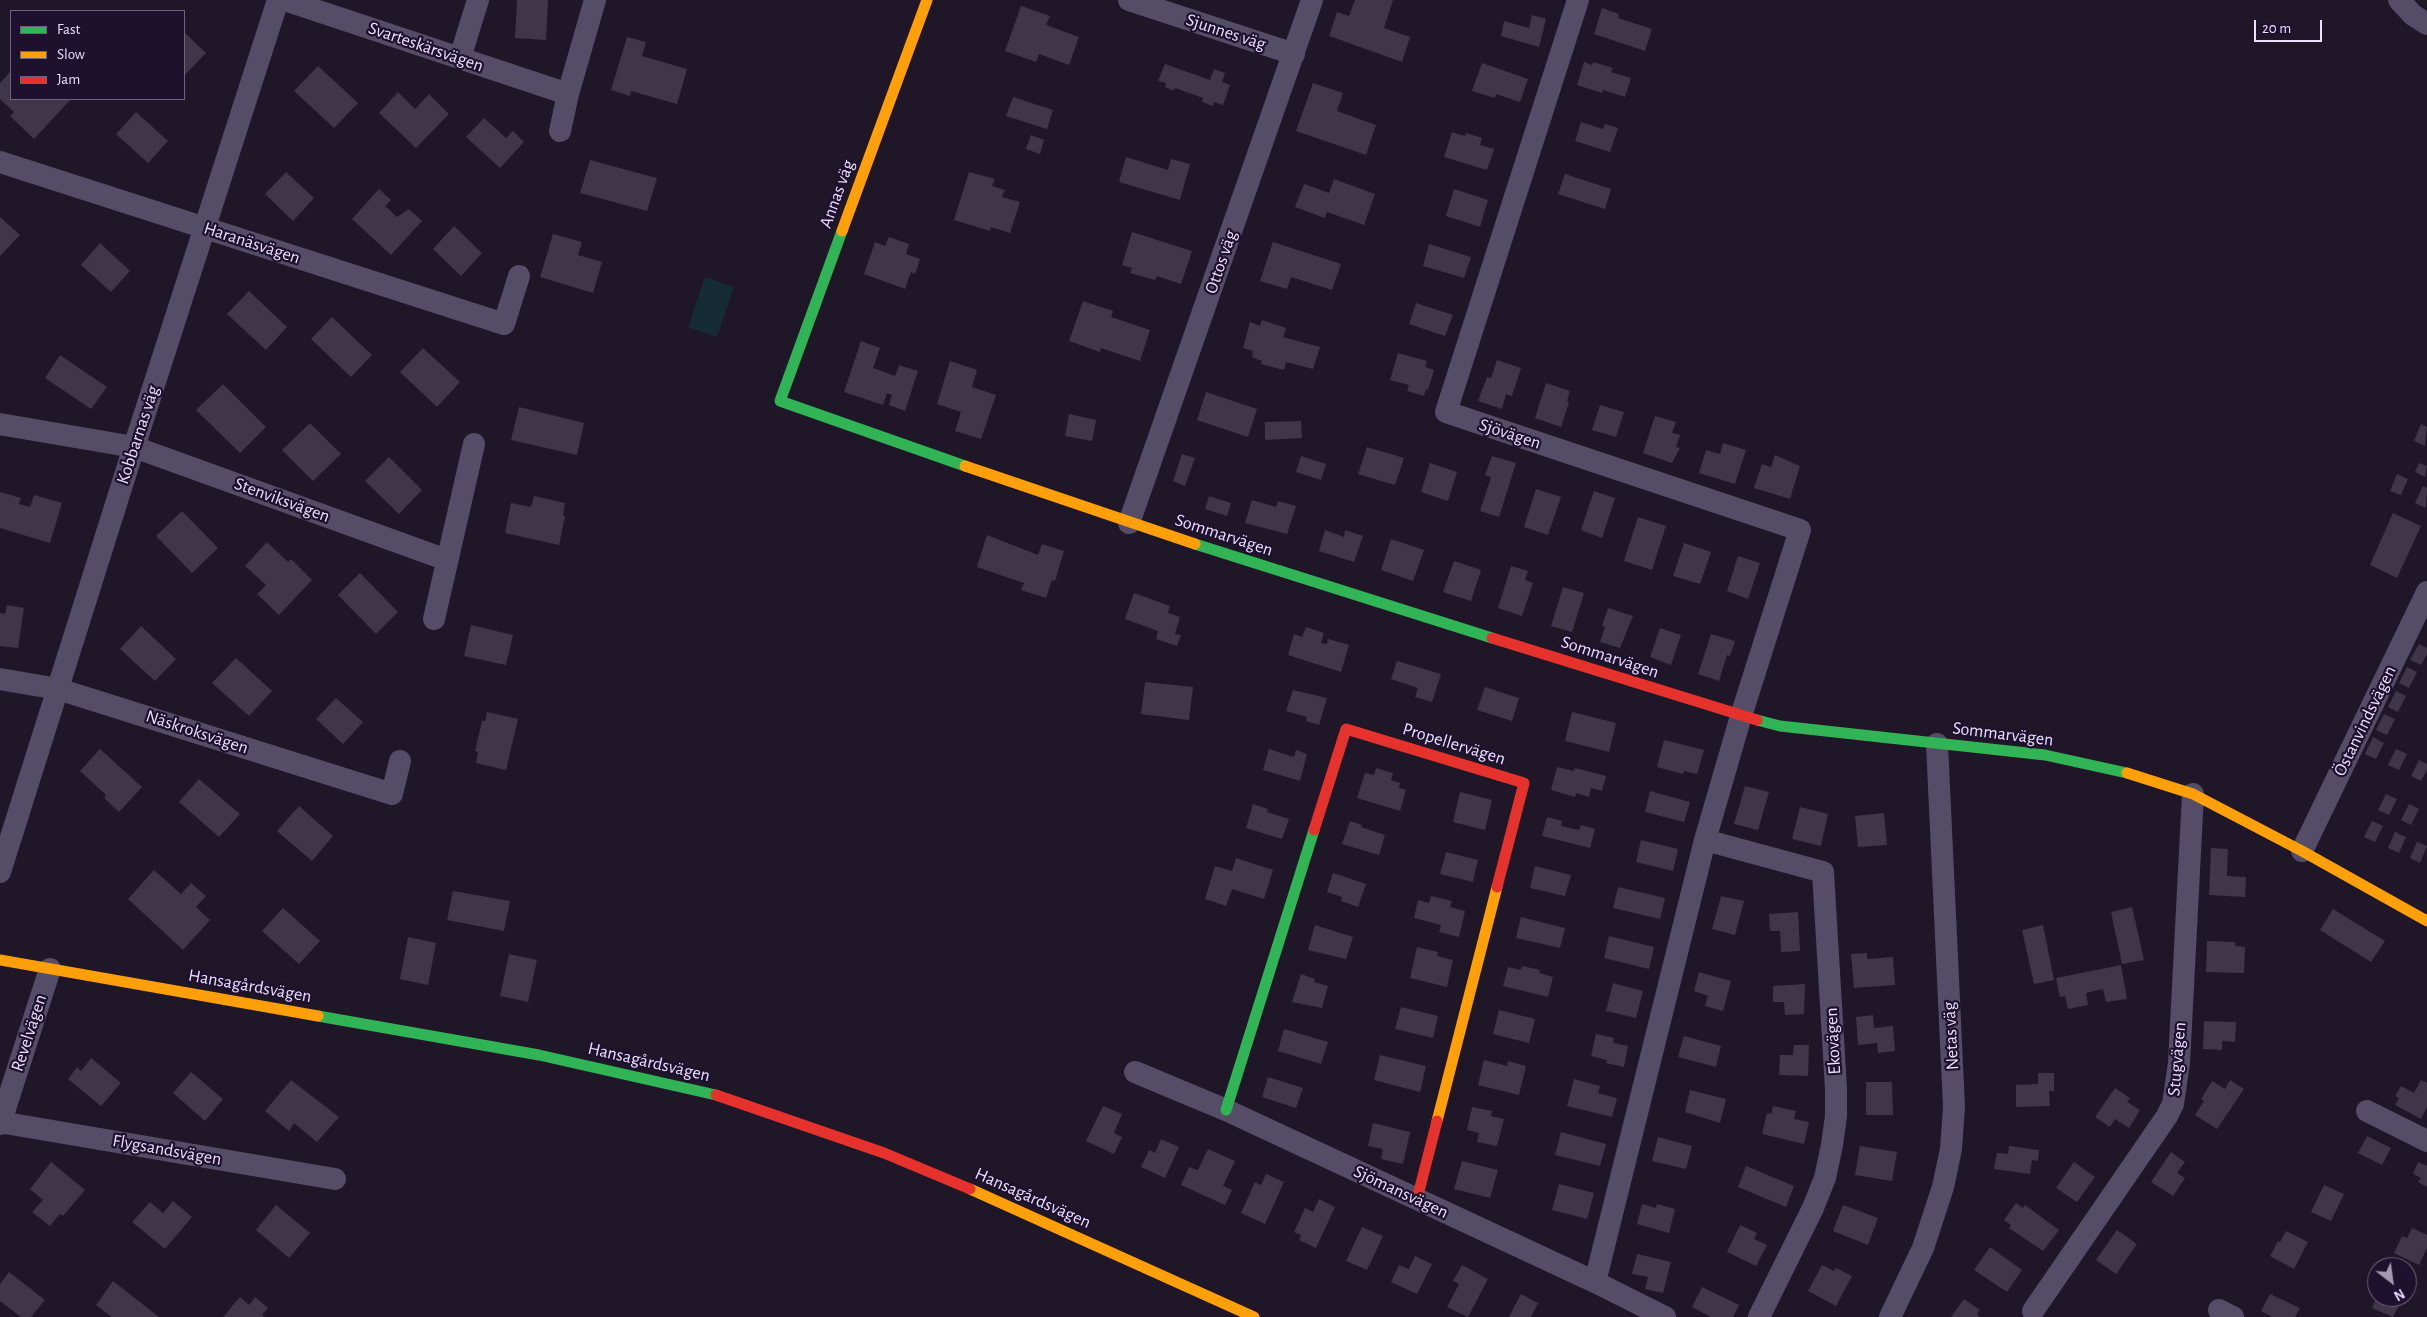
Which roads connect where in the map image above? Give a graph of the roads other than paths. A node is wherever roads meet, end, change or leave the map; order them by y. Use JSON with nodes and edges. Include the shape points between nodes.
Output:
{"nodes":[{"id":1,"x":278,"y":0,"type":"edge"},
{"id":2,"x":285,"y":0,"type":"edge"},
{"id":3,"x":478,"y":0,"type":"edge"},
{"id":4,"x":594,"y":0,"type":"edge"},
{"id":5,"x":927,"y":0,"type":"edge"},
{"id":6,"x":1129,"y":0,"type":"edge"},
{"id":7,"x":1312,"y":0,"type":"edge"},
{"id":8,"x":1578,"y":0,"type":"edge"},
{"id":9,"x":2399,"y":0,"type":"edge"},
{"id":10,"x":2427,"y":24,"type":"edge"},
{"id":11,"x":1294,"y":54,"type":"junction"},
{"id":12,"x":460,"y":58,"type":"junction"},
{"id":13,"x":568,"y":94,"type":"junction"},
{"id":14,"x":560,"y":131,"type":"dead end"},
{"id":15,"x":0,"y":162,"type":"edge"},
{"id":16,"x":206,"y":228,"type":"junction"},
{"id":17,"x":519,"y":276,"type":"dead end"},
{"id":18,"x":780,"y":401,"type":"joint"},
{"id":19,"x":0,"y":424,"type":"edge"},
{"id":20,"x":474,"y":444,"type":"dead end"},
{"id":21,"x":134,"y":447,"type":"junction"},
{"id":22,"x":1129,"y":523,"type":"junction"},
{"id":23,"x":447,"y":560,"type":"junction"},
{"id":24,"x":2427,"y":592,"type":"edge"},
{"id":25,"x":434,"y":619,"type":"dead end"},
{"id":26,"x":0,"y":679,"type":"edge"},
{"id":27,"x":58,"y":689,"type":"junction"},
{"id":28,"x":1740,"y":716,"type":"junction"},
{"id":29,"x":1937,"y":744,"type":"junction"},
{"id":30,"x":400,"y":762,"type":"dead end"},
{"id":31,"x":2193,"y":794,"type":"junction"},
{"id":32,"x":1705,"y":840,"type":"junction"},
{"id":33,"x":2302,"y":851,"type":"junction"},
{"id":34,"x":0,"y":872,"type":"edge"},
{"id":35,"x":2427,"y":921,"type":"edge"},
{"id":36,"x":0,"y":960,"type":"edge"},
{"id":37,"x":50,"y":969,"type":"junction"},
{"id":38,"x":1135,"y":1072,"type":"dead end"},
{"id":39,"x":1226,"y":1110,"type":"junction"},
{"id":40,"x":2366,"y":1111,"type":"dead end"},
{"id":41,"x":0,"y":1123,"type":"edge"},
{"id":42,"x":2427,"y":1141,"type":"edge"},
{"id":43,"x":335,"y":1179,"type":"dead end"},
{"id":44,"x":1417,"y":1199,"type":"junction"},
{"id":45,"x":1595,"y":1282,"type":"junction"},
{"id":46,"x":2032,"y":1311,"type":"dead end"},
{"id":47,"x":1254,"y":1317,"type":"edge"},
{"id":48,"x":1665,"y":1317,"type":"edge"},
{"id":49,"x":1759,"y":1317,"type":"edge"},
{"id":50,"x":1890,"y":1317,"type":"edge"}],
"edges":[{"from":1,"to":16,"type":"street","name":"Kobbarnas väg"},
{"from":2,"to":12,"type":"street","name":"Svarteskärsvägen"},
{"from":3,"to":12,"type":"street"},
{"from":4,"to":13,"type":"street"},
{"from":5,"to":18,"type":"street","name":"Annas väg"},
{"from":6,"to":11,"type":"street","name":"Sjunnes väg"},
{"from":7,"to":11,"type":"street","name":"Ottos väg"},
{"from":8,"to":28,"type":"street","name":"Sjövägen","via":[[1446,412],[1800,530]]},
{"from":9,"to":10,"type":"street"},
{"from":11,"to":22,"type":"street","name":"Ottos väg"},
{"from":12,"to":13,"type":"street","name":"Svarteskärsvägen"},
{"from":13,"to":14,"type":"street"},
{"from":15,"to":16,"type":"street","name":"Haranäsvägen"},
{"from":16,"to":17,"type":"street","name":"Haranäsvägen","via":[[504,324]]},
{"from":16,"to":21,"type":"street","name":"Kobbarnas väg"},
{"from":18,"to":22,"type":"street","name":"Sommarvägen"},
{"from":19,"to":21,"type":"street","name":"Stenviksvägen"},
{"from":20,"to":23,"type":"street"},
{"from":21,"to":23,"type":"street","name":"Stenviksvägen"},
{"from":21,"to":27,"type":"street","name":"Kobbarnas väg"},
{"from":22,"to":28,"type":"street","name":"Sommarvägen"},
{"from":23,"to":25,"type":"street"},
{"from":24,"to":33,"type":"street","name":"Östanvindsvägen"},
{"from":26,"to":27,"type":"street","name":"Näskroksvägen"},
{"from":27,"to":30,"type":"street","name":"Näskroksvägen","via":[[392,794]]},
{"from":27,"to":34,"type":"street","name":"Kobbarnas väg"},
{"from":28,"to":29,"type":"street","name":"Sommarvägen","via":[[1780,726]]},
{"from":28,"to":32,"type":"street"},
{"from":29,"to":31,"type":"street","name":"Sommarvägen","via":[[2045,755],[2122,772]]},
{"from":29,"to":50,"type":"street","name":"Netas väg","via":[[1954,1107],[1951,1149],[1926,1241]]},
{"from":31,"to":33,"type":"street","name":"Sommarvägen"},
{"from":31,"to":46,"type":"street","name":"Stugvägen","via":[[2178,1078],[2173,1104]]},
{"from":32,"to":45,"type":"street"},
{"from":32,"to":49,"type":"street","name":"Ekovägen","via":[[1823,872],[1836,1089],[1832,1146],[1813,1208]]},
{"from":33,"to":35,"type":"street","name":"Sommarvägen"},
{"from":36,"to":37,"type":"street","name":"Hansagårdsvägen"},
{"from":37,"to":41,"type":"street","name":"Revelvägen"},
{"from":37,"to":47,"type":"street","name":"Hansagårdsvägen","via":[[539,1055],[712,1094],[893,1157]]},
{"from":38,"to":39,"type":"street","name":"Sjömansvägen"},
{"from":39,"to":44,"type":"street","name":"Sjömansvägen"},
{"from":39,"to":44,"type":"street","name":"Propellervägen","via":[[1346,729],[1524,783]]},
{"from":40,"to":42,"type":"street"},
{"from":41,"to":43,"type":"street","name":"Flygsandsvägen"},
{"from":44,"to":45,"type":"street","name":"Sjömansvägen"},
{"from":45,"to":48,"type":"street","name":"Sjömansvägen"}]}
